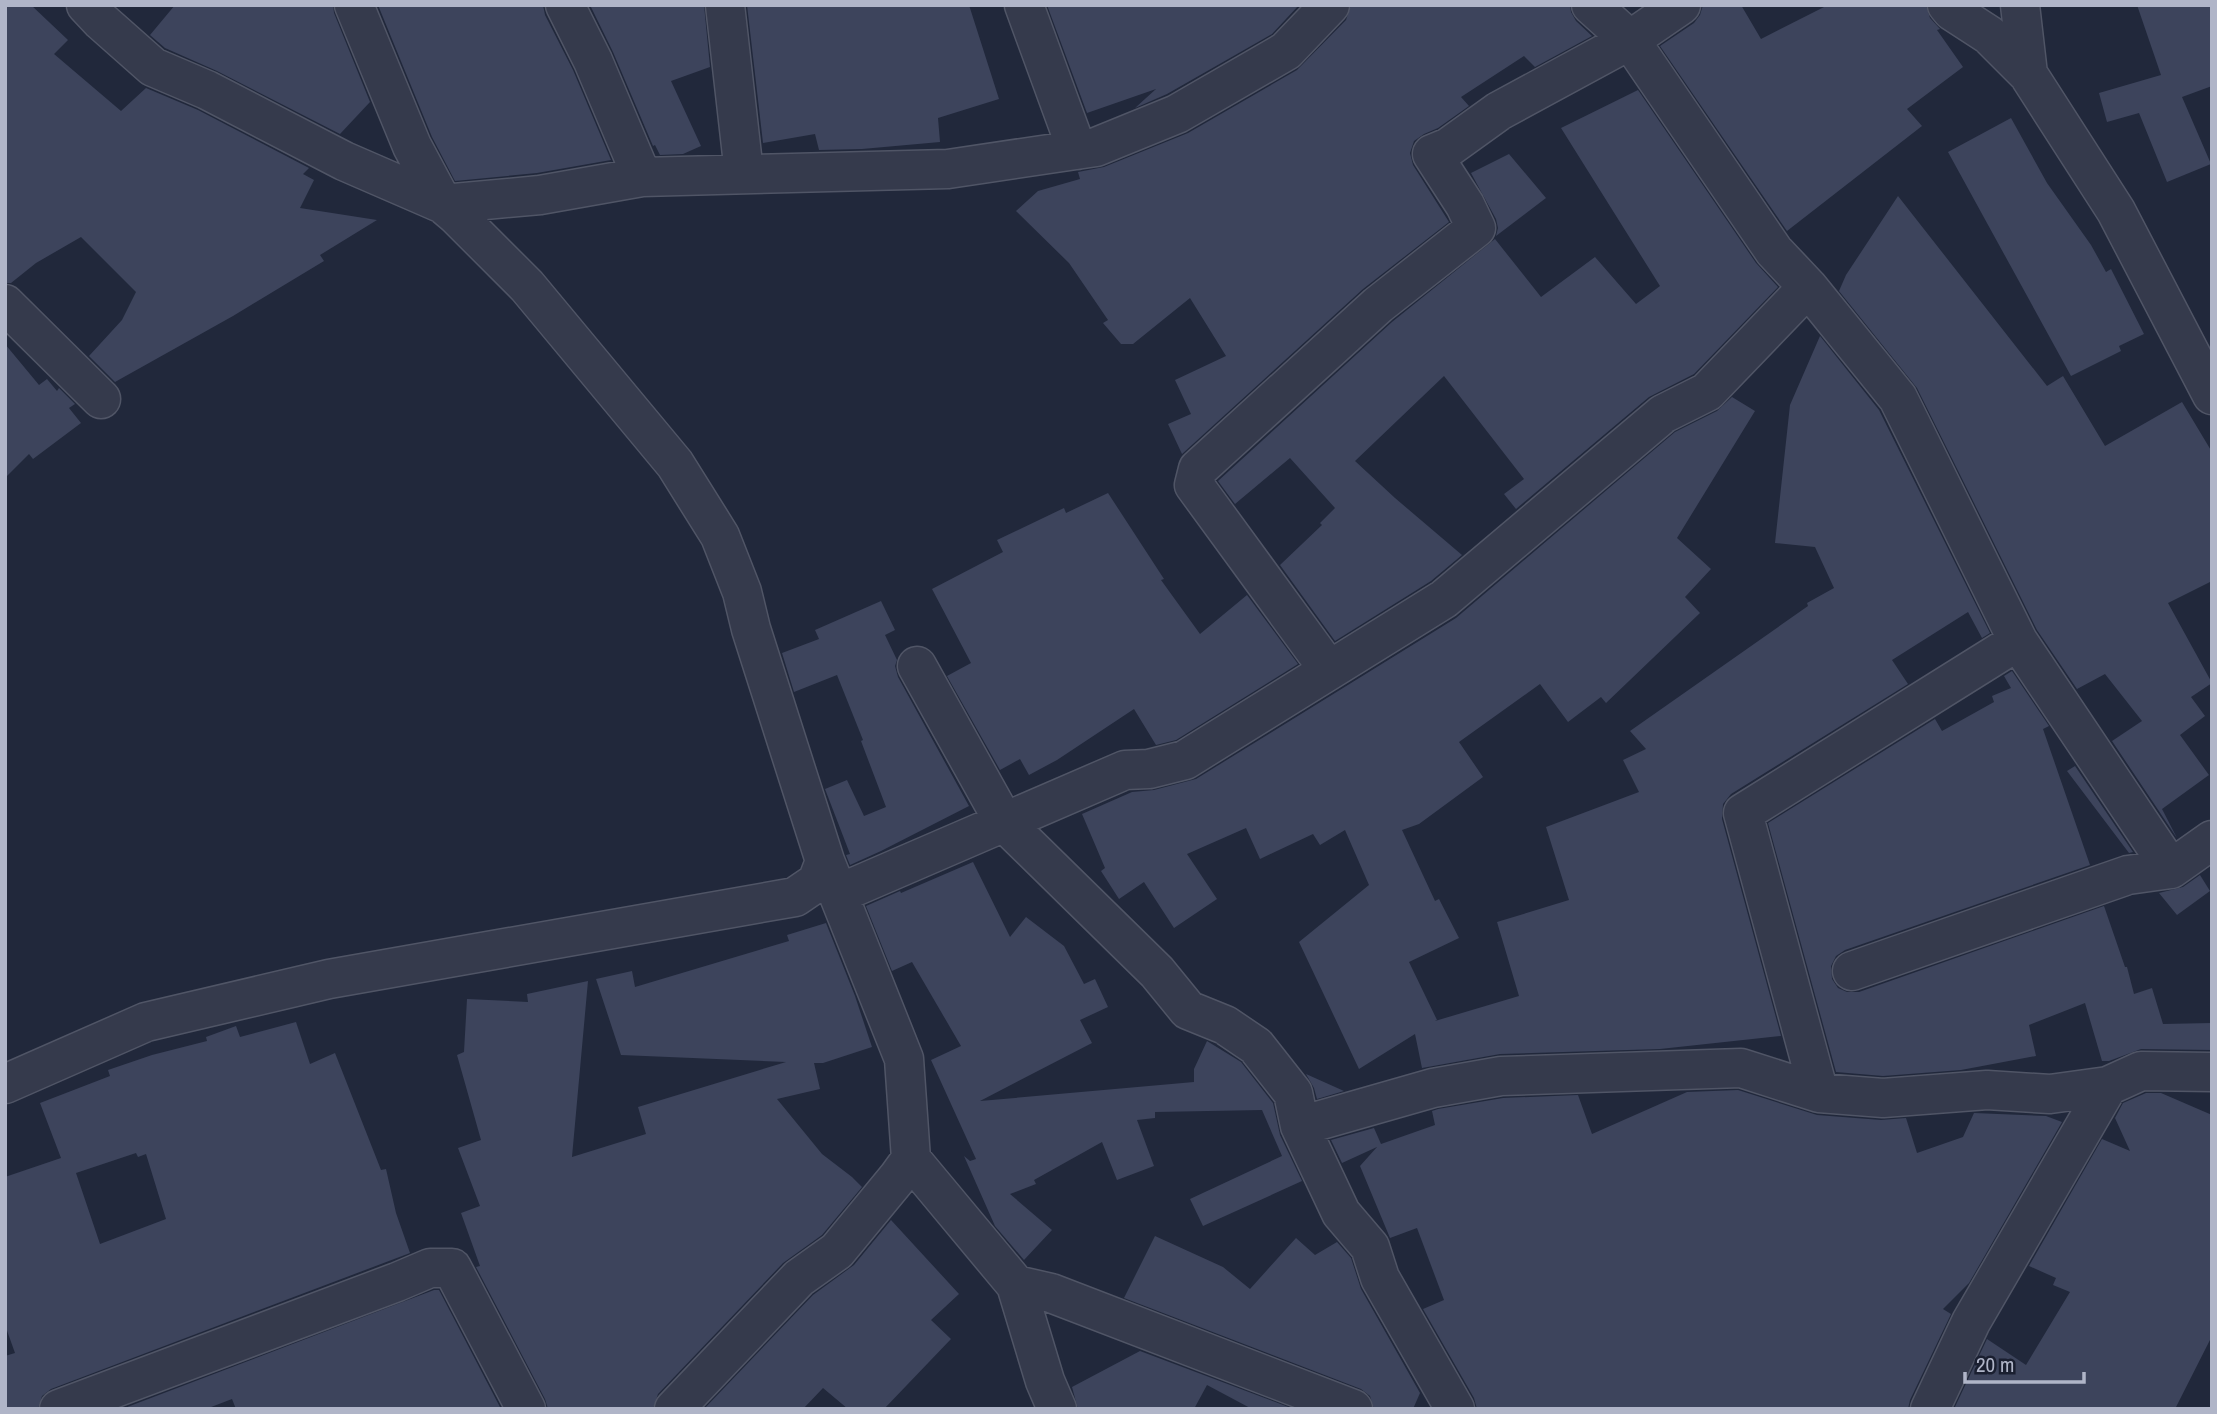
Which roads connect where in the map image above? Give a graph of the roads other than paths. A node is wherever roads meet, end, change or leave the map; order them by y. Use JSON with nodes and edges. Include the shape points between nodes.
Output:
{"nodes":[{"id":1,"x":86,"y":5,"type":"edge"},
{"id":2,"x":355,"y":5,"type":"edge"},
{"id":3,"x":565,"y":5,"type":"edge"},
{"id":4,"x":725,"y":5,"type":"edge"},
{"id":5,"x":1024,"y":5,"type":"edge"},
{"id":6,"x":1330,"y":5,"type":"edge"},
{"id":7,"x":1591,"y":5,"type":"edge"},
{"id":8,"x":1681,"y":5,"type":"edge"},
{"id":9,"x":1947,"y":5,"type":"edge"},
{"id":10,"x":2020,"y":5,"type":"edge"},
{"id":11,"x":1630,"y":40,"type":"junction"},
{"id":12,"x":2028,"y":74,"type":"junction"},
{"id":13,"x":1077,"y":150,"type":"junction"},
{"id":14,"x":744,"y":173,"type":"junction"},
{"id":15,"x":642,"y":177,"type":"junction"},
{"id":16,"x":443,"y":204,"type":"junction"},
{"id":17,"x":1808,"y":287,"type":"junction"},
{"id":18,"x":5,"y":304,"type":"edge"},
{"id":19,"x":2212,"y":394,"type":"edge"},
{"id":20,"x":101,"y":399,"type":"dead end"},
{"id":21,"x":2018,"y":641,"type":"junction"},
{"id":22,"x":916,"y":666,"type":"dead end"},
{"id":23,"x":1329,"y":670,"type":"junction"},
{"id":24,"x":1004,"y":822,"type":"junction"},
{"id":25,"x":2212,"y":840,"type":"edge"},
{"id":26,"x":2171,"y":869,"type":"junction"},
{"id":27,"x":831,"y":877,"type":"junction"},
{"id":28,"x":1852,"y":971,"type":"dead end"},
{"id":29,"x":2212,"y":1072,"type":"edge"},
{"id":30,"x":5,"y":1084,"type":"edge"},
{"id":31,"x":2108,"y":1086,"type":"junction"},
{"id":32,"x":1819,"y":1093,"type":"junction"},
{"id":33,"x":1300,"y":1126,"type":"junction"},
{"id":34,"x":911,"y":1159,"type":"junction"},
{"id":35,"x":1016,"y":1285,"type":"junction"},
{"id":36,"x":59,"y":1409,"type":"edge"},
{"id":37,"x":526,"y":1409,"type":"edge"},
{"id":38,"x":674,"y":1409,"type":"edge"},
{"id":39,"x":1057,"y":1409,"type":"edge"},
{"id":40,"x":1353,"y":1409,"type":"edge"},
{"id":41,"x":1455,"y":1409,"type":"edge"},
{"id":42,"x":1930,"y":1409,"type":"edge"}],
"edges":[{"from":1,"to":16,"type":"street","via":[[153,67]]},
{"from":2,"to":16,"type":"street","via":[[412,146]]},
{"from":3,"to":15,"type":"street"},
{"from":4,"to":14,"type":"street"},
{"from":5,"to":13,"type":"street"},
{"from":6,"to":13,"type":"street","via":[[1286,51],[1177,114],[1096,147]]},
{"from":7,"to":11,"type":"street"},
{"from":8,"to":11,"type":"street"},
{"from":9,"to":12,"type":"street","via":[[1989,35]]},
{"from":10,"to":12,"type":"street"},
{"from":11,"to":17,"type":"street","via":[[1774,251]]},
{"from":11,"to":23,"type":"street","via":[[1499,111],[1432,154],[1476,228],[1378,305],[1198,468],[1194,485]]},
{"from":12,"to":19,"type":"street","via":[[2116,211]]},
{"from":13,"to":14,"type":"street","via":[[948,169]]},
{"from":14,"to":15,"type":"street"},
{"from":15,"to":16,"type":"street","via":[[540,195]]},
{"from":16,"to":27,"type":"street","via":[[527,286],[675,464],[720,536]]},
{"from":17,"to":21,"type":"street","via":[[1898,398]]},
{"from":17,"to":23,"type":"street","via":[[1707,392],[1663,414],[1444,598]]},
{"from":18,"to":20,"type":"street"},
{"from":21,"to":26,"type":"street"},
{"from":21,"to":32,"type":"street","via":[[1743,813]]},
{"from":22,"to":24,"type":"street"},
{"from":23,"to":24,"type":"street","via":[[1185,760],[1125,770]]},
{"from":24,"to":27,"type":"street"},
{"from":24,"to":33,"type":"street","via":[[1157,972],[1188,1010],[1225,1025],[1256,1046],[1293,1093]]},
{"from":25,"to":26,"type":"street"},
{"from":26,"to":28,"type":"street","via":[[2128,875]]},
{"from":27,"to":30,"type":"street","via":[[795,897],[303,985],[146,1023]]},
{"from":27,"to":34,"type":"street","via":[[904,1059]]},
{"from":29,"to":31,"type":"street","via":[[2141,1071]]},
{"from":31,"to":32,"type":"street","via":[[2050,1094],[1987,1090],[1882,1098]]},
{"from":31,"to":42,"type":"street","via":[[1971,1322]]},
{"from":32,"to":33,"type":"street","via":[[1741,1068],[1501,1076],[1433,1088]]},
{"from":33,"to":41,"type":"street","via":[[1341,1213],[1370,1247],[1380,1278]]},
{"from":34,"to":35,"type":"street"},
{"from":34,"to":38,"type":"street","via":[[837,1251],[799,1278]]},
{"from":35,"to":39,"type":"street"},
{"from":35,"to":40,"type":"street","via":[[1051,1293]]},
{"from":36,"to":37,"type":"street","via":[[430,1268],[452,1268]]}]}
